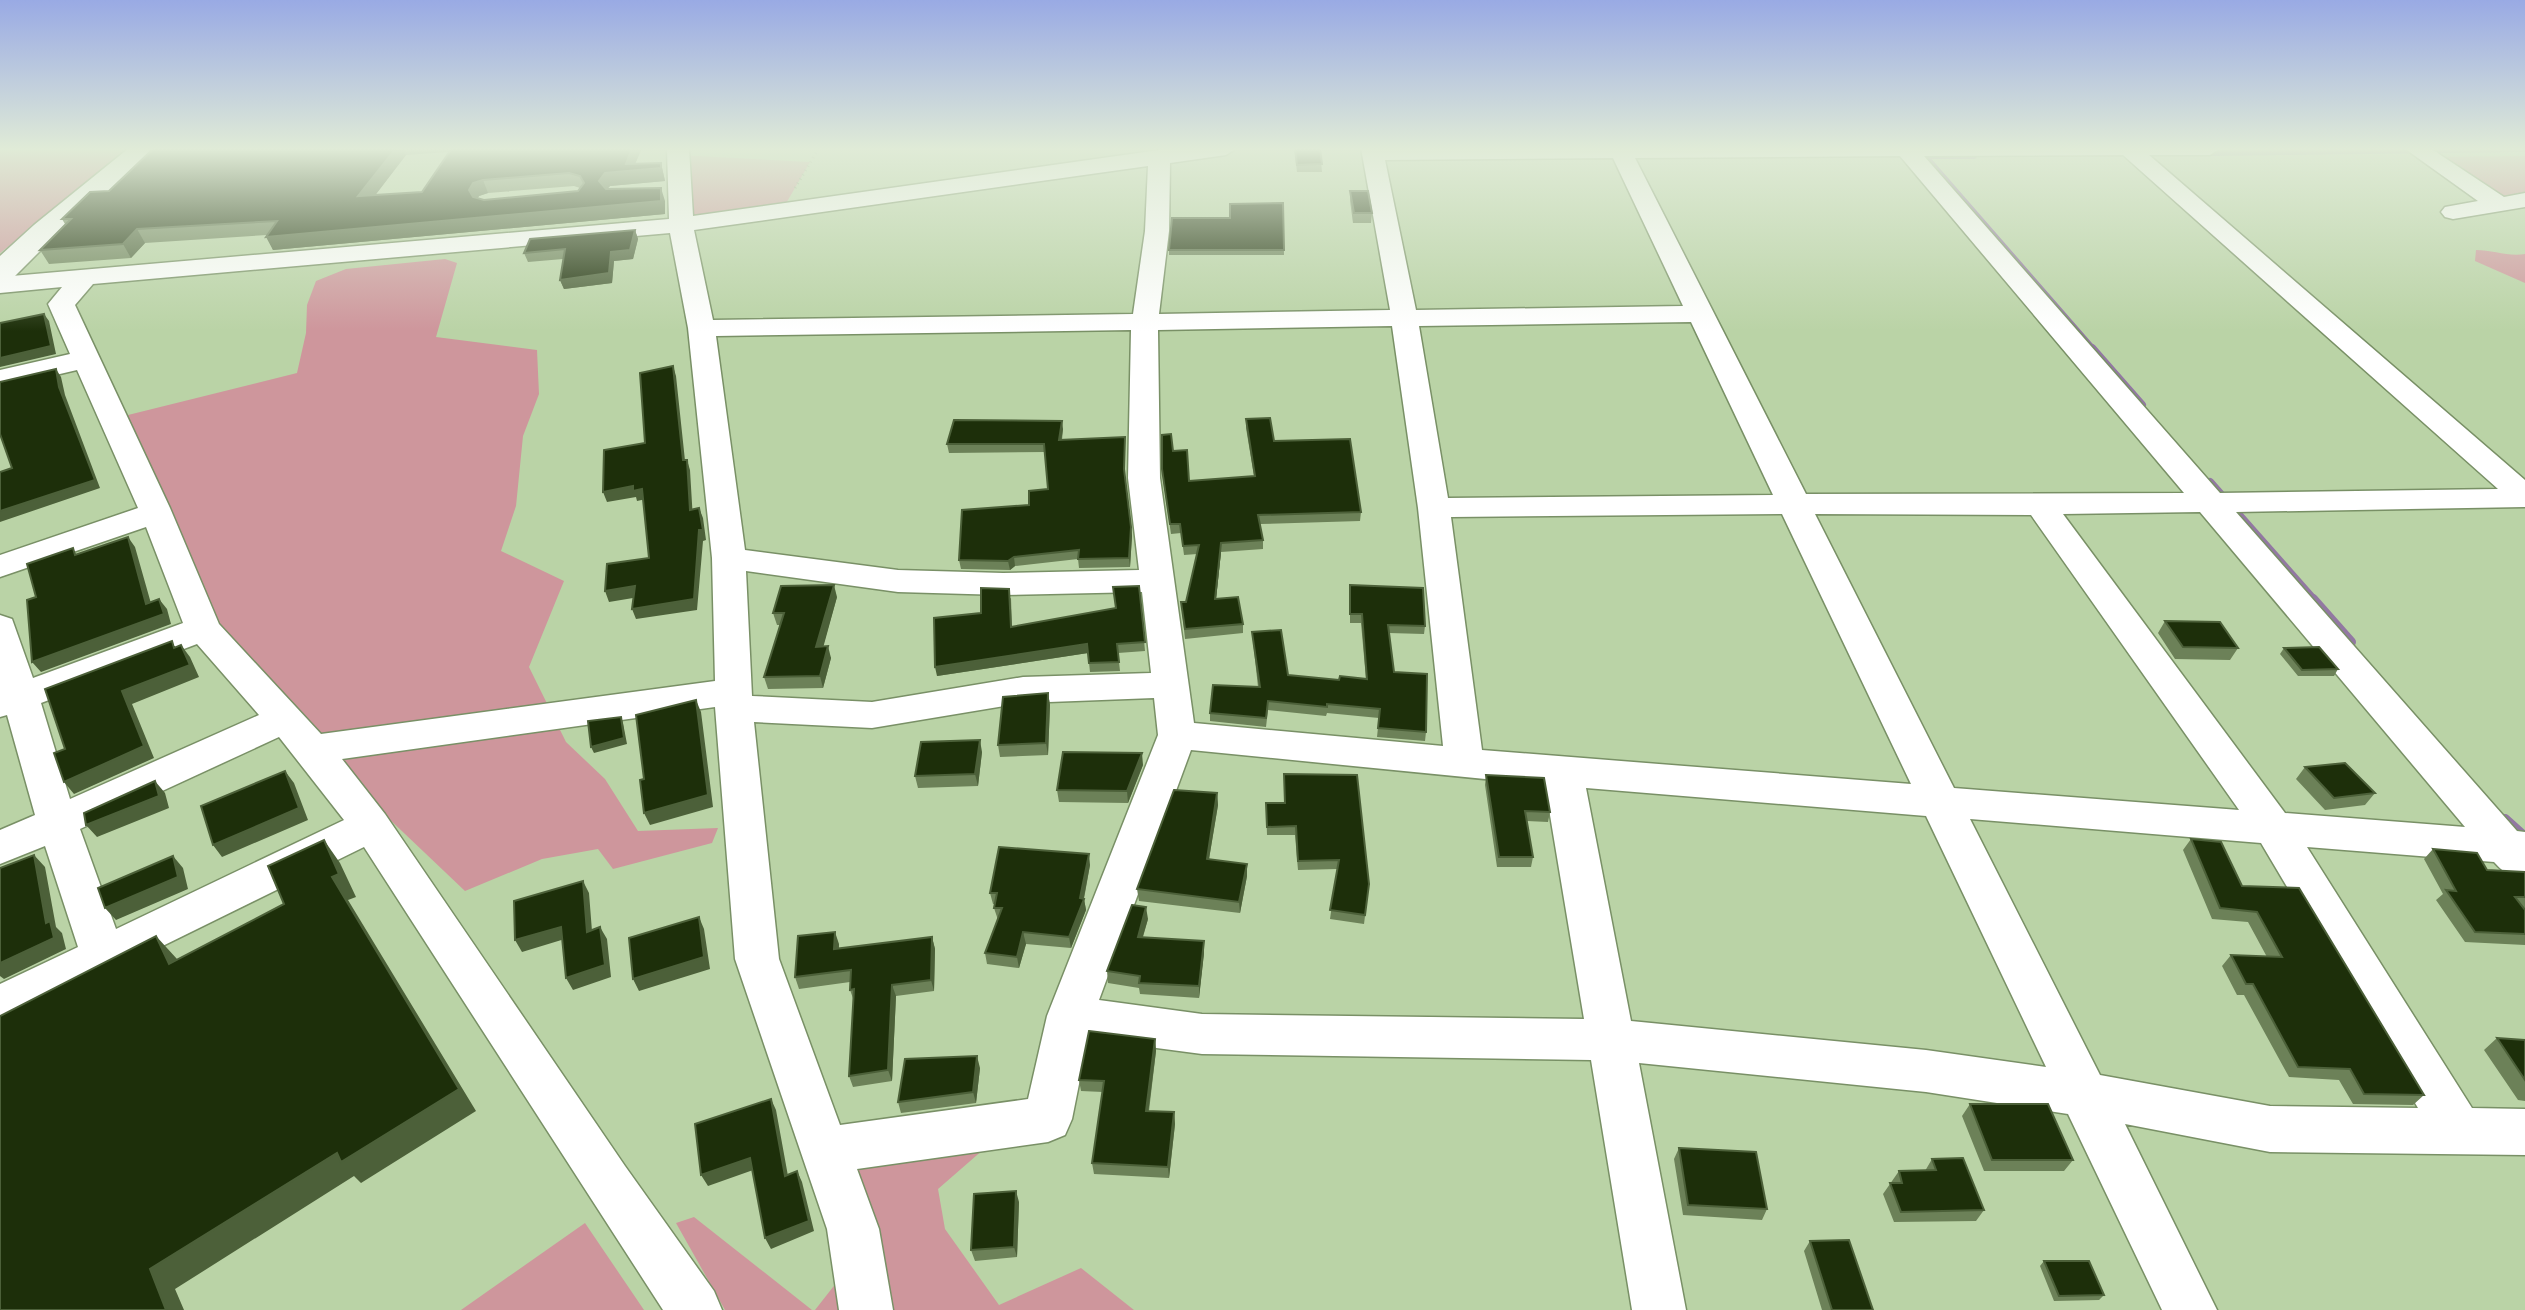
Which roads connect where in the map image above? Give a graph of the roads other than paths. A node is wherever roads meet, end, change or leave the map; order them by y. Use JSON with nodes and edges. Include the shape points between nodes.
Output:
{"nodes":[{"id":1,"x":71,"y":209,"type":"edge"},
{"id":2,"x":677,"y":209,"type":"edge"},
{"id":3,"x":800,"y":209,"type":"edge"},
{"id":4,"x":1158,"y":209,"type":"edge"},
{"id":5,"x":1383,"y":209,"type":"edge"},
{"id":6,"x":1648,"y":209,"type":"edge"},
{"id":7,"x":1958,"y":209,"type":"edge"},
{"id":8,"x":2198,"y":209,"type":"edge"},
{"id":9,"x":2469,"y":209,"type":"edge"},
{"id":10,"x":2453,"y":212,"type":"dead end"},
{"id":11,"x":482,"y":217,"type":"edge"},
{"id":12,"x":681,"y":225,"type":"junction"},
{"id":13,"x":469,"y":245,"type":"junction"},
{"id":14,"x":0,"y":273,"type":"edge"},
{"id":15,"x":85,"y":278,"type":"junction"},
{"id":16,"x":0,"y":285,"type":"edge"},
{"id":17,"x":1698,"y":314,"type":"junction"},
{"id":18,"x":1404,"y":318,"type":"junction"},
{"id":19,"x":1145,"y":321,"type":"junction"},
{"id":20,"x":701,"y":328,"type":"junction"},
{"id":21,"x":87,"y":359,"type":"junction"},
{"id":22,"x":0,"y":379,"type":"edge"},
{"id":23,"x":2525,"y":497,"type":"edge"},
{"id":24,"x":2209,"y":502,"type":"junction"},
{"id":25,"x":1791,"y":504,"type":"junction"},
{"id":26,"x":2040,"y":505,"type":"junction"},
{"id":27,"x":1434,"y":508,"type":"junction"},
{"id":28,"x":156,"y":513,"type":"junction"},
{"id":29,"x":729,"y":558,"type":"junction"},
{"id":30,"x":0,"y":566,"type":"edge"},
{"id":31,"x":1157,"y":581,"type":"junction"},
{"id":32,"x":0,"y":627,"type":"edge"},
{"id":33,"x":203,"y":629,"type":"junction"},
{"id":34,"x":1171,"y":685,"type":"junction"},
{"id":35,"x":734,"y":699,"type":"junction"},
{"id":36,"x":9,"y":700,"type":"edge"},
{"id":37,"x":284,"y":719,"type":"junction"},
{"id":38,"x":1177,"y":735,"type":"junction"},
{"id":39,"x":312,"y":749,"type":"junction"},
{"id":40,"x":1464,"y":762,"type":"junction"},
{"id":41,"x":1563,"y":772,"type":"junction"},
{"id":42,"x":1943,"y":804,"type":"junction"},
{"id":43,"x":57,"y":822,"type":"junction"},
{"id":44,"x":371,"y":825,"type":"junction"},
{"id":45,"x":2273,"y":827,"type":"junction"},
{"id":46,"x":0,"y":848,"type":"edge"},
{"id":47,"x":2520,"y":856,"type":"edge"},
{"id":48,"x":103,"y":955,"type":"junction"},
{"id":49,"x":0,"y":1006,"type":"edge"},
{"id":50,"x":1070,"y":1016,"type":"junction"},
{"id":51,"x":1611,"y":1040,"type":"junction"},
{"id":52,"x":2083,"y":1094,"type":"junction"},
{"id":53,"x":2459,"y":1132,"type":"junction"},
{"id":54,"x":2525,"y":1132,"type":"edge"},
{"id":55,"x":825,"y":1150,"type":"junction"},
{"id":56,"x":695,"y":1310,"type":"edge"},
{"id":57,"x":866,"y":1310,"type":"edge"},
{"id":58,"x":1659,"y":1310,"type":"edge"},
{"id":59,"x":2190,"y":1310,"type":"edge"}],
"edges":[{"from":1,"to":14,"type":"main road"},
{"from":2,"to":12,"type":"street"},
{"from":3,"to":12,"type":"street"},
{"from":4,"to":19,"type":"street"},
{"from":5,"to":18,"type":"street"},
{"from":6,"to":17,"type":"street"},
{"from":7,"to":24,"type":"street"},
{"from":8,"to":23,"type":"street"},
{"from":9,"to":10,"type":"street"},
{"from":11,"to":13,"type":"street"},
{"from":12,"to":13,"type":"street"},
{"from":12,"to":20,"type":"street"},
{"from":13,"to":15,"type":"street"},
{"from":15,"to":16,"type":"street"},
{"from":15,"to":21,"type":"street","via":[[61,304]]},
{"from":17,"to":18,"type":"street"},
{"from":17,"to":25,"type":"street"},
{"from":18,"to":19,"type":"street"},
{"from":18,"to":27,"type":"street"},
{"from":19,"to":20,"type":"street"},
{"from":19,"to":31,"type":"street","via":[[1144,478]]},
{"from":20,"to":29,"type":"street"},
{"from":21,"to":22,"type":"street"},
{"from":21,"to":28,"type":"street"},
{"from":23,"to":24,"type":"street"},
{"from":24,"to":26,"type":"street"},
{"from":24,"to":47,"type":"street"},
{"from":25,"to":26,"type":"street"},
{"from":25,"to":27,"type":"street"},
{"from":25,"to":42,"type":"street"},
{"from":26,"to":45,"type":"street"},
{"from":27,"to":40,"type":"street"},
{"from":28,"to":30,"type":"street"},
{"from":28,"to":33,"type":"street"},
{"from":29,"to":31,"type":"street","via":[[898,581]]},
{"from":29,"to":35,"type":"street"},
{"from":31,"to":34,"type":"street"},
{"from":32,"to":36,"type":"street"},
{"from":33,"to":36,"type":"street"},
{"from":33,"to":37,"type":"street"},
{"from":34,"to":35,"type":"street","via":[[1023,690],[872,715]]},
{"from":34,"to":38,"type":"street"},
{"from":35,"to":39,"type":"street"},
{"from":35,"to":55,"type":"street","via":[[757,959]]},
{"from":36,"to":43,"type":"street"},
{"from":37,"to":39,"type":"street"},
{"from":37,"to":43,"type":"street"},
{"from":38,"to":40,"type":"street"},
{"from":38,"to":50,"type":"street"},
{"from":39,"to":44,"type":"street"},
{"from":40,"to":41,"type":"street"},
{"from":41,"to":42,"type":"street"},
{"from":41,"to":51,"type":"street"},
{"from":42,"to":45,"type":"street"},
{"from":42,"to":52,"type":"street"},
{"from":43,"to":46,"type":"street"},
{"from":43,"to":48,"type":"street"},
{"from":44,"to":48,"type":"street"},
{"from":44,"to":56,"type":"street"},
{"from":45,"to":47,"type":"street"},
{"from":45,"to":53,"type":"street"},
{"from":48,"to":49,"type":"street"},
{"from":50,"to":51,"type":"street","via":[[1202,1034]]},
{"from":50,"to":55,"type":"street","via":[[1048,1119]]},
{"from":51,"to":52,"type":"street","via":[[1926,1071]]},
{"from":51,"to":58,"type":"street"},
{"from":52,"to":53,"type":"street","via":[[2270,1129]]},
{"from":52,"to":59,"type":"street"},
{"from":53,"to":54,"type":"street"},
{"from":55,"to":57,"type":"street","via":[[853,1229]]}]}
